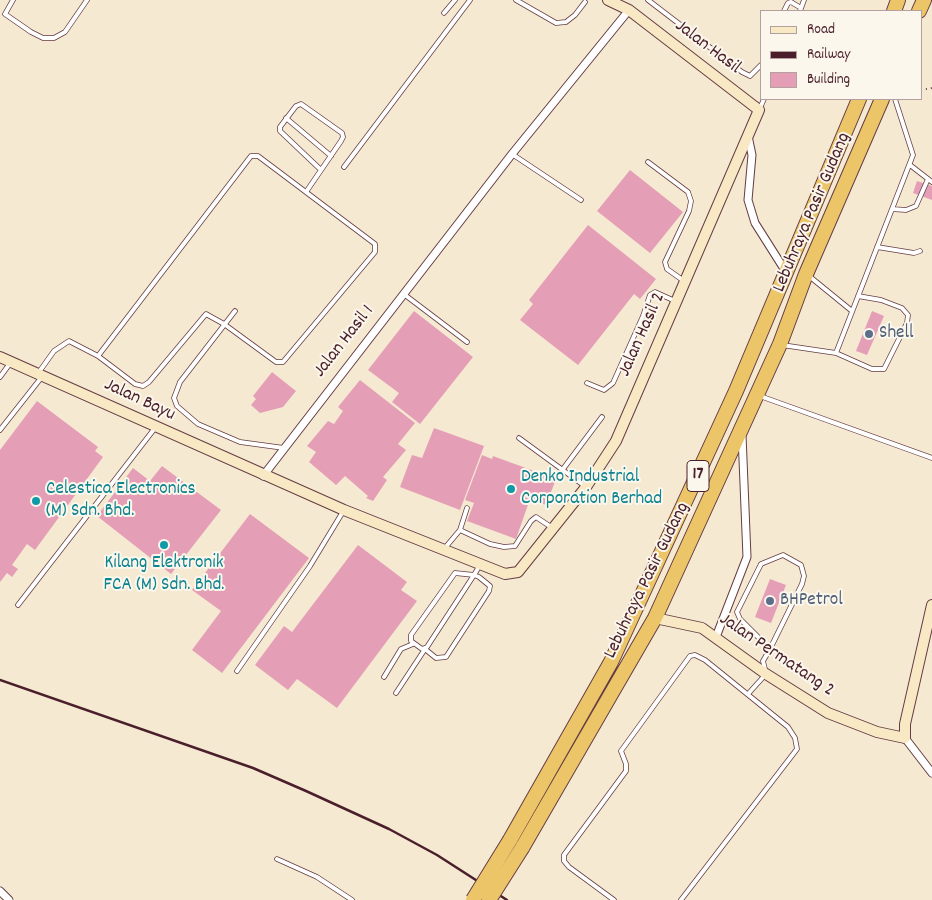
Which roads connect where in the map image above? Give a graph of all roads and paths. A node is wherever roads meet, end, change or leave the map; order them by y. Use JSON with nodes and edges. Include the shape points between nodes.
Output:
{"nodes":[{"id":1,"x":13,"y":0,"type":"edge"},
{"id":2,"x":88,"y":0,"type":"edge"},
{"id":3,"x":455,"y":0,"type":"edge"},
{"id":4,"x":470,"y":0,"type":"edge"},
{"id":5,"x":516,"y":0,"type":"edge"},
{"id":6,"x":578,"y":0,"type":"edge"},
{"id":7,"x":608,"y":0,"type":"edge"},
{"id":8,"x":648,"y":0,"type":"edge"},
{"id":9,"x":804,"y":0,"type":"edge"},
{"id":10,"x":585,"y":1,"type":"edge"},
{"id":11,"x":629,"y":10,"type":"junction"},
{"id":12,"x":784,"y":10,"type":"edge"},
{"id":13,"x":801,"y":10,"type":"edge"},
{"id":14,"x":444,"y":13,"type":"dead end"},
{"id":15,"x":760,"y":66,"type":"edge"},
{"id":16,"x":764,"y":100,"type":"edge"},
{"id":17,"x":859,"y":100,"type":"edge"},
{"id":18,"x":882,"y":100,"type":"edge"},
{"id":19,"x":895,"y":100,"type":"edge"},
{"id":20,"x":759,"y":110,"type":"junction"},
{"id":21,"x":286,"y":118,"type":"junction"},
{"id":22,"x":748,"y":136,"type":"junction"},
{"id":23,"x":512,"y":154,"type":"junction"},
{"id":24,"x":331,"y":156,"type":"junction"},
{"id":25,"x":648,"y":162,"type":"dead end"},
{"id":26,"x":910,"y":165,"type":"junction"},
{"id":27,"x":344,"y":167,"type":"dead end"},
{"id":28,"x":321,"y":170,"type":"junction"},
{"id":29,"x":930,"y":180,"type":"edge"},
{"id":30,"x":306,"y":192,"type":"junction"},
{"id":31,"x":581,"y":200,"type":"dead end"},
{"id":32,"x":892,"y":208,"type":"junction"},
{"id":33,"x":877,"y":247,"type":"junction"},
{"id":34,"x":920,"y":251,"type":"dead end"},
{"id":35,"x":786,"y":272,"type":"junction"},
{"id":36,"x":806,"y":274,"type":"junction"},
{"id":37,"x":686,"y":282,"type":"junction"},
{"id":38,"x":405,"y":295,"type":"junction"},
{"id":39,"x":858,"y":296,"type":"junction"},
{"id":40,"x":677,"y":302,"type":"junction"},
{"id":41,"x":235,"y":310,"type":"dead end"},
{"id":42,"x":852,"y":310,"type":"junction"},
{"id":43,"x":224,"y":324,"type":"junction"},
{"id":44,"x":467,"y":342,"type":"dead end"},
{"id":45,"x":780,"y":344,"type":"junction"},
{"id":46,"x":836,"y":353,"type":"junction"},
{"id":47,"x":98,"y":356,"type":"junction"},
{"id":48,"x":0,"y":357,"type":"edge"},
{"id":49,"x":11,"y":362,"type":"junction"},
{"id":50,"x":40,"y":375,"type":"junction"},
{"id":51,"x":0,"y":377,"type":"edge"},
{"id":52,"x":587,"y":382,"type":"dead end"},
{"id":53,"x":756,"y":395,"type":"junction"},
{"id":54,"x":602,"y":417,"type":"dead end"},
{"id":55,"x":155,"y":428,"type":"junction"},
{"id":56,"x":0,"y":430,"type":"edge"},
{"id":57,"x":742,"y":430,"type":"junction"},
{"id":58,"x":519,"y":438,"type":"dead end"},
{"id":59,"x":284,"y":448,"type":"junction"},
{"id":60,"x":932,"y":458,"type":"edge"},
{"id":61,"x":563,"y":469,"type":"junction"},
{"id":62,"x":263,"y":476,"type":"junction"},
{"id":63,"x":586,"y":487,"type":"junction"},
{"id":64,"x":467,"y":508,"type":"dead end"},
{"id":65,"x":344,"y":510,"type":"junction"},
{"id":66,"x":553,"y":528,"type":"junction"},
{"id":67,"x":460,"y":530,"type":"junction"},
{"id":68,"x":444,"y":549,"type":"junction"},
{"id":69,"x":480,"y":564,"type":"junction"},
{"id":70,"x":474,"y":574,"type":"junction"},
{"id":71,"x":18,"y":605,"type":"dead end"},
{"id":72,"x":932,"y":605,"type":"edge"},
{"id":73,"x":655,"y":618,"type":"junction"},
{"id":74,"x":931,"y":620,"type":"edge"},
{"id":75,"x":716,"y":637,"type":"junction"},
{"id":76,"x":412,"y":644,"type":"junction"},
{"id":77,"x":425,"y":649,"type":"junction"},
{"id":78,"x":770,"y":649,"type":"junction"},
{"id":79,"x":236,"y":671,"type":"dead end"},
{"id":80,"x":766,"y":674,"type":"junction"},
{"id":81,"x":384,"y":677,"type":"dead end"},
{"id":82,"x":396,"y":693,"type":"dead end"},
{"id":83,"x":748,"y":694,"type":"junction"},
{"id":84,"x":905,"y":738,"type":"junction"},
{"id":85,"x":932,"y":773,"type":"edge"},
{"id":86,"x":277,"y":859,"type":"dead end"},
{"id":87,"x":0,"y":892,"type":"edge"},
{"id":88,"x":9,"y":900,"type":"edge"},
{"id":89,"x":352,"y":900,"type":"edge"},
{"id":90,"x":473,"y":900,"type":"edge"},
{"id":91,"x":489,"y":900,"type":"edge"},
{"id":92,"x":614,"y":900,"type":"edge"},
{"id":93,"x":682,"y":900,"type":"edge"}],
"edges":[{"from":1,"to":2,"type":"lane","via":[[5,14],[30,32],[43,38],[54,38],[64,32]]},
{"from":3,"to":14,"type":"lane"},
{"from":4,"to":27,"type":"lane"},
{"from":5,"to":10,"type":"lane","via":[[556,24],[575,15]]},
{"from":6,"to":10,"type":"lane"},
{"from":7,"to":11,"type":"street","name":"Jalan Hasil"},
{"from":8,"to":15,"type":"lane","via":[[742,72],[750,76]]},
{"from":9,"to":13,"type":"lane"},
{"from":11,"to":20,"type":"street","name":"Jalan Hasil"},
{"from":11,"to":23,"type":"street","name":"Jalan Hasil 1"},
{"from":12,"to":13,"type":"lane","via":[[791,2]]},
{"from":16,"to":20,"type":"lane","name":"Jalan Hasil 2"},
{"from":17,"to":35,"type":"highway","name":"Lebuhraya Pasir Gudang","number":"17"},
{"from":18,"to":36,"type":"highway","name":"Lebuhraya Pasir Gudang","number":"17"},
{"from":19,"to":26,"type":"lane","via":[[913,156]]},
{"from":20,"to":22,"type":"street","name":"Jalan Hasil 2"},
{"from":21,"to":24,"type":"lane"},
{"from":21,"to":24,"type":"lane","via":[[301,104],[342,133],[343,137]]},
{"from":21,"to":28,"type":"lane","via":[[280,127],[282,134]]},
{"from":22,"to":35,"type":"street","via":[[752,155],[748,200],[755,223]]},
{"from":22,"to":37,"type":"street","name":"Jalan Hasil 2"},
{"from":23,"to":31,"type":"lane"},
{"from":23,"to":38,"type":"street","name":"Jalan Hasil 1"},
{"from":24,"to":28,"type":"lane"},
{"from":25,"to":37,"type":"lane","via":[[688,192],[691,201],[665,262],[667,269]]},
{"from":26,"to":29,"type":"lane"},
{"from":26,"to":32,"type":"lane"},
{"from":28,"to":30,"type":"lane"},
{"from":29,"to":32,"type":"lane","via":[[916,206],[906,210]]},
{"from":30,"to":43,"type":"lane","via":[[374,242],[375,252],[284,362],[276,362]]},
{"from":30,"to":47,"type":"lane","via":[[258,156],[251,156]]},
{"from":32,"to":33,"type":"lane"},
{"from":33,"to":34,"type":"lane","via":[[914,253]]},
{"from":33,"to":39,"type":"lane"},
{"from":35,"to":90,"type":"highway","name":"Lebuhraya Pasir Gudang","number":"17","bridge":true,"via":[[736,391],[611,662]]},
{"from":36,"to":42,"type":"lane"},
{"from":36,"to":45,"type":"highway","name":"Lebuhraya Pasir Gudang","number":"17"},
{"from":37,"to":40,"type":"street","name":"Jalan Hasil 2"},
{"from":38,"to":44,"type":"lane"},
{"from":38,"to":59,"type":"street","name":"Jalan Hasil 1"},
{"from":39,"to":42,"type":"lane"},
{"from":39,"to":46,"type":"lane","via":[[902,308],[908,315],[907,323],[884,369],[872,369]]},
{"from":40,"to":52,"type":"lane","via":[[656,292],[650,296],[613,383],[604,390]]},
{"from":40,"to":63,"type":"street","name":"Jalan Hasil 2","via":[[616,441]]},
{"from":41,"to":43,"type":"lane"},
{"from":42,"to":46,"type":"lane"},
{"from":43,"to":47,"type":"lane","via":[[204,314],[143,386]]},
{"from":43,"to":59,"type":"lane","via":[[180,382],[174,398],[177,406],[198,424],[240,442]]},
{"from":45,"to":46,"type":"lane"},
{"from":45,"to":53,"type":"highway","name":"Lebuhraya Pasir Gudang","number":"17"},
{"from":47,"to":50,"type":"lane","via":[[69,341],[54,351]]},
{"from":48,"to":49,"type":"street","name":"Jalan Bayu"},
{"from":49,"to":50,"type":"street","name":"Jalan Bayu"},
{"from":49,"to":51,"type":"lane"},
{"from":50,"to":55,"type":"street","name":"Jalan Bayu"},
{"from":50,"to":56,"type":"lane"},
{"from":53,"to":57,"type":"highway","name":"Lebuhraya Pasir Gudang","number":"17"},
{"from":53,"to":60,"type":"lane"},
{"from":54,"to":61,"type":"lane"},
{"from":55,"to":62,"type":"street","name":"Jalan Bayu"},
{"from":55,"to":71,"type":"lane"},
{"from":57,"to":73,"type":"highway","name":"Lebuhraya Pasir Gudang","number":"17"},
{"from":57,"to":75,"type":"street","via":[[747,557]]},
{"from":58,"to":61,"type":"lane"},
{"from":59,"to":62,"type":"street","name":"Jalan Hasil 1"},
{"from":61,"to":63,"type":"lane"},
{"from":62,"to":65,"type":"street"},
{"from":63,"to":66,"type":"street","name":"Jalan Hasil 2"},
{"from":64,"to":67,"type":"lane"},
{"from":65,"to":68,"type":"street"},
{"from":65,"to":79,"type":"lane","via":[[310,566]]},
{"from":66,"to":67,"type":"lane","via":[[536,518],[515,546],[504,547]]},
{"from":66,"to":69,"type":"street","name":"Jalan Hasil 2","via":[[518,572],[505,574]]},
{"from":67,"to":68,"type":"lane"},
{"from":68,"to":69,"type":"street"},
{"from":69,"to":70,"type":"lane"},
{"from":70,"to":76,"type":"lane","via":[[454,574],[411,635]]},
{"from":70,"to":77,"type":"lane"},
{"from":70,"to":77,"type":"lane","via":[[488,583],[490,591],[446,657],[436,658]]},
{"from":72,"to":74,"type":"street"},
{"from":73,"to":75,"type":"street","name":"Jalan Permatang 2","via":[[702,628]]},
{"from":73,"to":91,"type":"highway","name":"Lebuhraya Pasir Gudang","number":"17","bridge":true},
{"from":74,"to":84,"type":"street","via":[[905,724]]},
{"from":75,"to":80,"type":"street","name":"Jalan Permatang 2"},
{"from":76,"to":77,"type":"lane"},
{"from":76,"to":81,"type":"lane","via":[[401,649]]},
{"from":77,"to":82,"type":"lane"},
{"from":78,"to":78,"type":"lane","via":[[804,576],[801,565],[782,556],[762,564],[737,612]]},
{"from":78,"to":80,"type":"lane","via":[[762,661]]},
{"from":80,"to":83,"type":"lane"},
{"from":80,"to":84,"type":"street","name":"Jalan Permatang 2","via":[[828,713],[877,732]]},
{"from":83,"to":92,"type":"lane","via":[[705,660],[690,656],[621,751],[626,771],[564,855],[568,867]]},
{"from":83,"to":93,"type":"lane","via":[[788,727],[797,749]]},
{"from":84,"to":85,"type":"street"},
{"from":86,"to":89,"type":"lane","via":[[317,877]]},
{"from":87,"to":88,"type":"street"}]}
